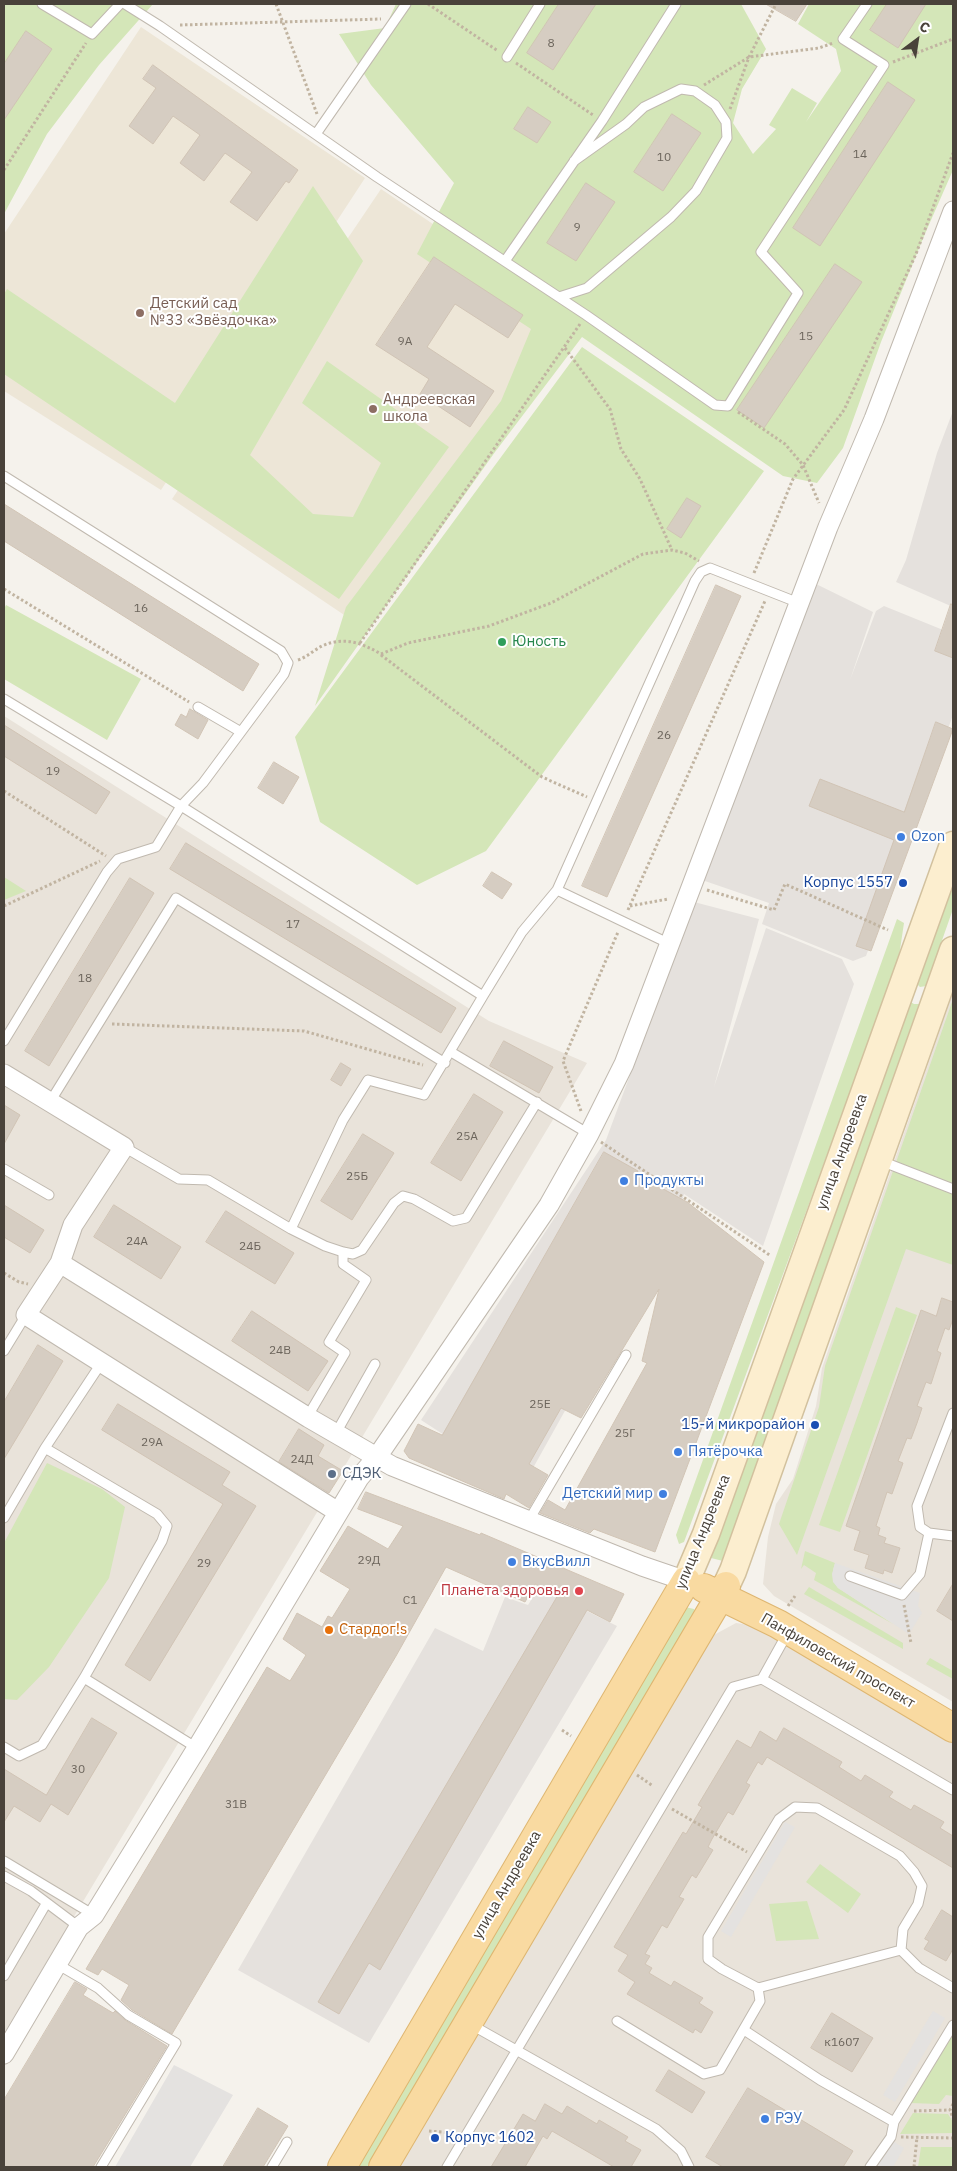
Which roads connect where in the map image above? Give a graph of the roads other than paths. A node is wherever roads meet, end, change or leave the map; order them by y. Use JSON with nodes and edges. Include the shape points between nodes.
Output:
{"nodes":[{"id":1,"x":42,"y":4,"type":"edge"},
{"id":2,"x":120,"y":4,"type":"edge"},
{"id":3,"x":125,"y":4,"type":"edge"},
{"id":4,"x":406,"y":4,"type":"edge"},
{"id":5,"x":540,"y":4,"type":"edge"},
{"id":6,"x":676,"y":4,"type":"edge"},
{"id":7,"x":866,"y":4,"type":"edge"},
{"id":8,"x":506,"y":57,"type":"dead end"},
{"id":9,"x":318,"y":130,"type":"junction"},
{"id":10,"x":574,"y":161,"type":"junction"},
{"id":11,"x":953,"y":211,"type":"edge"},
{"id":12,"x":504,"y":261,"type":"junction"},
{"id":13,"x":559,"y":297,"type":"junction"},
{"id":14,"x":4,"y":476,"type":"edge"},
{"id":15,"x":799,"y":603,"type":"junction"},
{"id":16,"x":4,"y":699,"type":"edge"},
{"id":17,"x":198,"y":707,"type":"road end"},
{"id":18,"x":241,"y":732,"type":"junction"},
{"id":19,"x":181,"y":806,"type":"junction"},
{"id":20,"x":953,"y":845,"type":"edge"},
{"id":21,"x":558,"y":890,"type":"junction"},
{"id":22,"x":670,"y":944,"type":"junction"},
{"id":23,"x":953,"y":950,"type":"edge"},
{"id":24,"x":905,"y":982,"type":"junction"},
{"id":25,"x":938,"y":993,"type":"junction"},
{"id":26,"x":484,"y":996,"type":"junction"},
{"id":27,"x":4,"y":1041,"type":"edge"},
{"id":28,"x":452,"y":1052,"type":"junction"},
{"id":29,"x":445,"y":1063,"type":"junction"},
{"id":30,"x":4,"y":1074,"type":"edge"},
{"id":31,"x":50,"y":1102,"type":"junction"},
{"id":32,"x":537,"y":1102,"type":"junction"},
{"id":33,"x":589,"y":1134,"type":"junction"},
{"id":34,"x":124,"y":1147,"type":"junction"},
{"id":35,"x":878,"y":1160,"type":"junction"},
{"id":36,"x":4,"y":1168,"type":"edge"},
{"id":37,"x":953,"y":1189,"type":"edge"},
{"id":38,"x":49,"y":1195,"type":"dead end"},
{"id":39,"x":292,"y":1229,"type":"junction"},
{"id":40,"x":343,"y":1252,"type":"junction"},
{"id":41,"x":60,"y":1263,"type":"junction"},
{"id":42,"x":26,"y":1315,"type":"junction"},
{"id":43,"x":4,"y":1351,"type":"edge"},
{"id":44,"x":626,"y":1355,"type":"dead end"},
{"id":45,"x":102,"y":1362,"type":"junction"},
{"id":46,"x":375,"y":1364,"type":"dead end"},
{"id":47,"x":953,"y":1414,"type":"edge"},
{"id":48,"x":309,"y":1418,"type":"junction"},
{"id":49,"x":336,"y":1433,"type":"junction"},
{"id":50,"x":45,"y":1448,"type":"junction"},
{"id":51,"x":377,"y":1457,"type":"junction"},
{"id":52,"x":338,"y":1512,"type":"junction"},
{"id":53,"x":4,"y":1518,"type":"edge"},
{"id":54,"x":529,"y":1520,"type":"junction"},
{"id":55,"x":929,"y":1533,"type":"junction"},
{"id":56,"x":953,"y":1536,"type":"edge"},
{"id":57,"x":850,"y":1576,"type":"dead end"},
{"id":58,"x":686,"y":1581,"type":"junction"},
{"id":59,"x":723,"y":1590,"type":"junction"},
{"id":60,"x":788,"y":1630,"type":"junction"},
{"id":61,"x":84,"y":1678,"type":"junction"},
{"id":62,"x":762,"y":1678,"type":"junction"},
{"id":63,"x":953,"y":1710,"type":"edge"},
{"id":64,"x":953,"y":1728,"type":"edge"},
{"id":65,"x":4,"y":1747,"type":"edge"},
{"id":66,"x":197,"y":1748,"type":"junction"},
{"id":67,"x":953,"y":1790,"type":"edge"},
{"id":68,"x":4,"y":1861,"type":"edge"},
{"id":69,"x":4,"y":1876,"type":"edge"},
{"id":70,"x":46,"y":1904,"type":"junction"},
{"id":71,"x":94,"y":1915,"type":"junction"},
{"id":72,"x":78,"y":1927,"type":"junction"},
{"id":73,"x":901,"y":1950,"type":"junction"},
{"id":74,"x":57,"y":1964,"type":"junction"},
{"id":75,"x":4,"y":1976,"type":"edge"},
{"id":76,"x":758,"y":1988,"type":"junction"},
{"id":77,"x":953,"y":1988,"type":"edge"},
{"id":78,"x":617,"y":2021,"type":"dead end"},
{"id":79,"x":467,"y":2022,"type":"junction"},
{"id":80,"x":953,"y":2025,"type":"edge"},
{"id":81,"x":744,"y":2030,"type":"junction"},
{"id":82,"x":516,"y":2051,"type":"junction"},
{"id":83,"x":4,"y":2054,"type":"edge"},
{"id":84,"x":894,"y":2122,"type":"junction"},
{"id":85,"x":287,"y":2142,"type":"dead end"},
{"id":86,"x":101,"y":2167,"type":"edge"},
{"id":87,"x":272,"y":2167,"type":"edge"},
{"id":88,"x":342,"y":2167,"type":"edge"},
{"id":89,"x":382,"y":2167,"type":"edge"},
{"id":90,"x":447,"y":2167,"type":"edge"},
{"id":91,"x":689,"y":2167,"type":"edge"},
{"id":92,"x":870,"y":2167,"type":"edge"}],
"edges":[{"from":1,"to":2,"type":"lane","via":[[92,34]]},
{"from":3,"to":9,"type":"lane"},
{"from":4,"to":9,"type":"lane"},
{"from":5,"to":8,"type":"lane"},
{"from":6,"to":10,"type":"lane"},
{"from":7,"to":13,"type":"lane","via":[[843,40],[884,65],[761,252],[798,293],[728,406],[715,405]]},
{"from":9,"to":12,"type":"lane"},
{"from":10,"to":12,"type":"lane"},
{"from":10,"to":13,"type":"lane","via":[[644,107],[681,89],[695,91],[715,105],[726,122],[727,138],[696,191],[670,218],[587,288]]},
{"from":11,"to":15,"type":"street","via":[[874,419]]},
{"from":12,"to":13,"type":"lane"},
{"from":14,"to":18,"type":"lane","via":[[281,651],[288,663],[284,674]]},
{"from":15,"to":21,"type":"lane","via":[[710,568],[701,572],[694,581]]},
{"from":15,"to":22,"type":"street"},
{"from":16,"to":19,"type":"lane"},
{"from":17,"to":18,"type":"lane"},
{"from":18,"to":19,"type":"lane","via":[[203,783]]},
{"from":19,"to":26,"type":"lane"},
{"from":19,"to":27,"type":"lane","via":[[156,847],[118,859],[107,872]]},
{"from":20,"to":24,"type":"main road","name":"улица Андреевка"},
{"from":21,"to":22,"type":"lane"},
{"from":21,"to":26,"type":"lane","via":[[522,932]]},
{"from":22,"to":33,"type":"street","via":[[624,1064]]},
{"from":23,"to":25,"type":"main road"},
{"from":24,"to":25,"type":"main road","via":[[914,995],[922,998]]},
{"from":24,"to":58,"type":"main road","name":"улица Андреевка"},
{"from":25,"to":35,"type":"main road"},
{"from":26,"to":28,"type":"lane"},
{"from":28,"to":29,"type":"lane"},
{"from":28,"to":32,"type":"lane"},
{"from":29,"to":31,"type":"lane","via":[[176,898]]},
{"from":29,"to":39,"type":"lane","via":[[424,1095],[368,1080],[343,1120]]},
{"from":30,"to":31,"type":"street"},
{"from":31,"to":34,"type":"street"},
{"from":32,"to":33,"type":"lane"},
{"from":32,"to":40,"type":"lane","via":[[466,1218],[453,1222],[403,1196],[394,1203],[362,1250],[353,1254]]},
{"from":33,"to":51,"type":"street","via":[[549,1205]]},
{"from":34,"to":39,"type":"lane","via":[[179,1179],[208,1180]]},
{"from":34,"to":41,"type":"street","via":[[73,1225]]},
{"from":35,"to":37,"type":"lane"},
{"from":35,"to":59,"type":"main road","via":[[733,1571]]},
{"from":36,"to":38,"type":"lane"},
{"from":39,"to":40,"type":"lane"},
{"from":40,"to":48,"type":"lane","via":[[343,1264],[366,1280],[329,1342],[345,1353]]},
{"from":41,"to":42,"type":"street"},
{"from":41,"to":48,"type":"street"},
{"from":42,"to":43,"type":"lane"},
{"from":42,"to":45,"type":"street"},
{"from":44,"to":54,"type":"lane"},
{"from":45,"to":50,"type":"lane"},
{"from":45,"to":52,"type":"street"},
{"from":46,"to":49,"type":"lane"},
{"from":47,"to":55,"type":"lane","via":[[917,1506],[920,1527]]},
{"from":48,"to":49,"type":"street"},
{"from":49,"to":51,"type":"street"},
{"from":50,"to":53,"type":"lane"},
{"from":50,"to":61,"type":"lane","via":[[157,1514],[167,1526]]},
{"from":51,"to":52,"type":"street","via":[[359,1478]]},
{"from":51,"to":54,"type":"street","via":[[392,1466]]},
{"from":52,"to":66,"type":"street"},
{"from":54,"to":58,"type":"street"},
{"from":55,"to":56,"type":"lane"},
{"from":55,"to":57,"type":"lane","via":[[920,1574],[902,1595]]},
{"from":58,"to":59,"type":"main road"},
{"from":58,"to":88,"type":"main road","name":"улица Андреевка"},
{"from":59,"to":60,"type":"main road","name":"Панфиловский проспект"},
{"from":59,"to":63,"type":"main road","name":"Панфиловский проспект","via":[[786,1611]]},
{"from":59,"to":79,"type":"main road"},
{"from":60,"to":62,"type":"lane"},
{"from":60,"to":64,"type":"main road","name":"Панфиловский проспект"},
{"from":61,"to":65,"type":"lane","via":[[42,1745],[18,1756]]},
{"from":61,"to":66,"type":"lane"},
{"from":62,"to":67,"type":"lane"},
{"from":62,"to":82,"type":"lane","via":[[733,1687]]},
{"from":66,"to":71,"type":"street"},
{"from":68,"to":71,"type":"lane"},
{"from":69,"to":70,"type":"lane"},
{"from":70,"to":72,"type":"lane"},
{"from":70,"to":75,"type":"lane"},
{"from":71,"to":72,"type":"street"},
{"from":72,"to":74,"type":"street"},
{"from":73,"to":76,"type":"lane"},
{"from":73,"to":76,"type":"lane","via":[[903,1929],[918,1904],[922,1886],[914,1872],[900,1856],[817,1808],[795,1807],[779,1819],[708,1937],[708,1959]]},
{"from":73,"to":77,"type":"lane","via":[[919,1968]]},
{"from":74,"to":83,"type":"street"},
{"from":74,"to":86,"type":"lane","via":[[98,1988],[128,2015],[176,2043]]},
{"from":76,"to":81,"type":"lane","via":[[760,2001]]},
{"from":78,"to":81,"type":"lane","via":[[704,2074],[720,2070]]},
{"from":79,"to":82,"type":"lane"},
{"from":79,"to":89,"type":"main road"},
{"from":80,"to":84,"type":"lane"},
{"from":81,"to":84,"type":"lane","via":[[820,2080]]},
{"from":82,"to":90,"type":"lane"},
{"from":82,"to":91,"type":"lane","via":[[656,2129],[681,2151]]},
{"from":84,"to":92,"type":"lane","via":[[891,2137]]},
{"from":85,"to":87,"type":"lane"}]}
